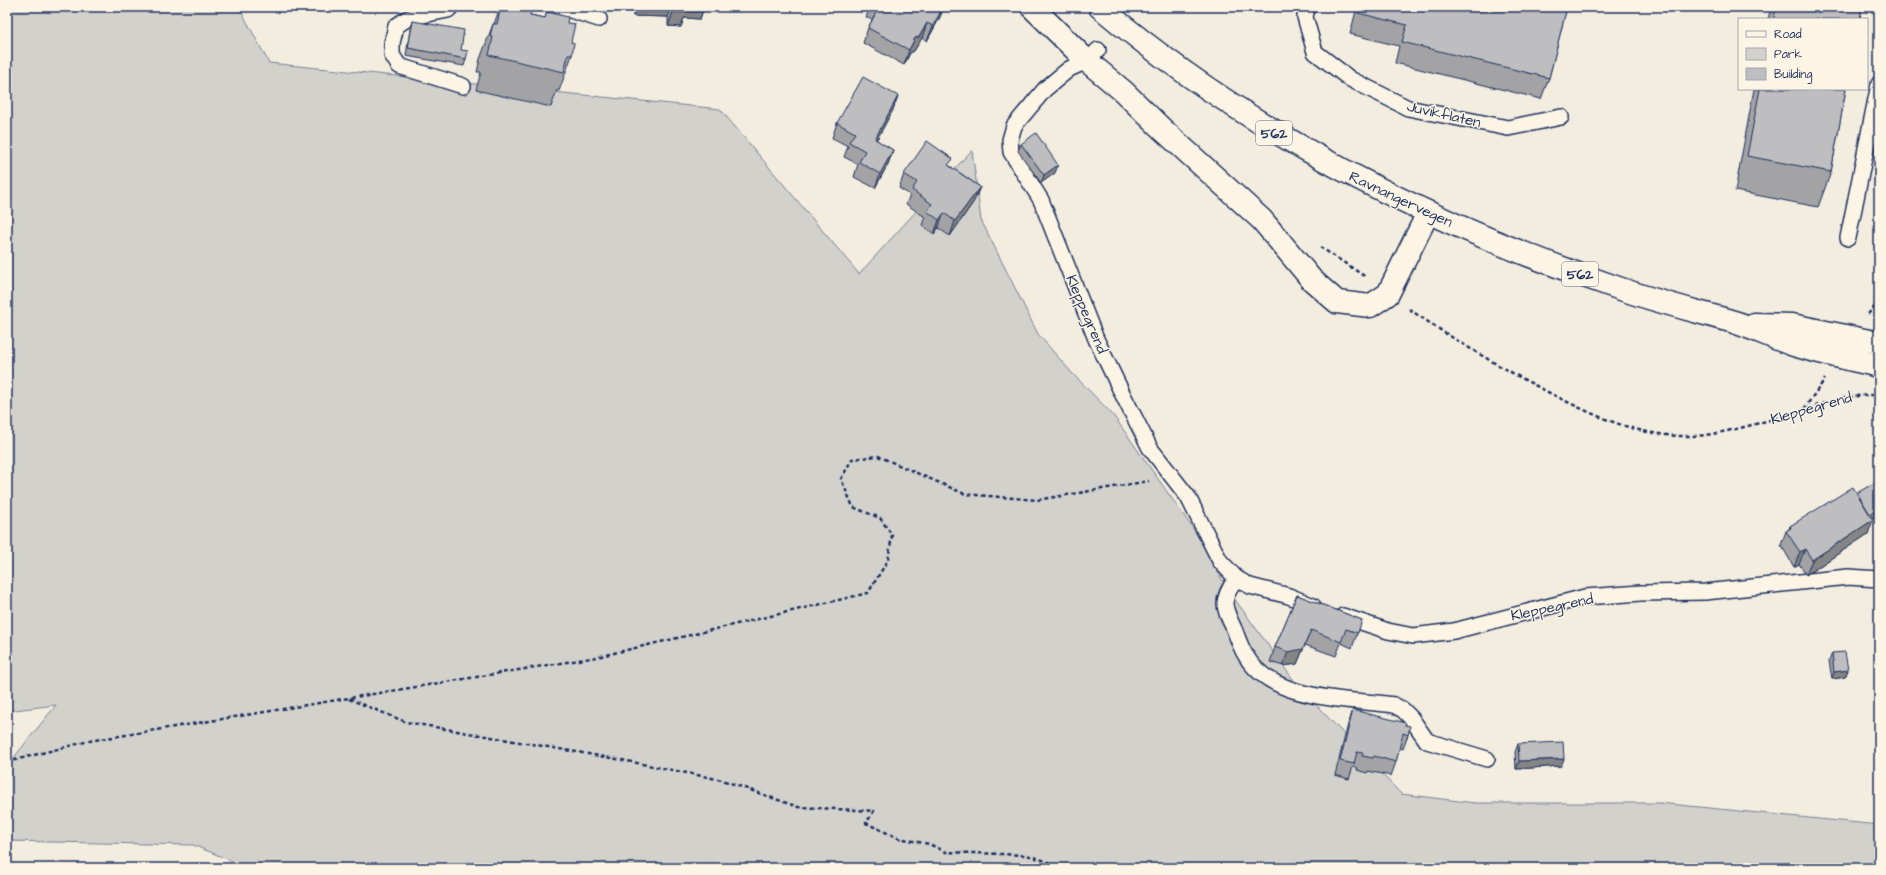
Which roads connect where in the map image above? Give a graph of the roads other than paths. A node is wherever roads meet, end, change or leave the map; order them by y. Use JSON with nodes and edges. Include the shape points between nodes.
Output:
{"nodes":[{"id":1,"x":451,"y":7,"type":"edge"},
{"id":2,"x":562,"y":7,"type":"edge"},
{"id":3,"x":1032,"y":7,"type":"edge"},
{"id":4,"x":1100,"y":7,"type":"edge"},
{"id":5,"x":1307,"y":7,"type":"edge"},
{"id":6,"x":599,"y":19,"type":"dead end"},
{"id":7,"x":1092,"y":56,"type":"junction"},
{"id":8,"x":1879,"y":84,"type":"edge"},
{"id":9,"x":463,"y":86,"type":"dead end"},
{"id":10,"x":1561,"y":117,"type":"dead end"},
{"id":11,"x":1428,"y":213,"type":"junction"},
{"id":12,"x":1848,"y":238,"type":"dead end"},
{"id":13,"x":1737,"y":323,"type":"junction"},
{"id":14,"x":1879,"y":343,"type":"edge"},
{"id":15,"x":1879,"y":366,"type":"edge"},
{"id":16,"x":1236,"y":578,"type":"junction"},
{"id":17,"x":1879,"y":579,"type":"edge"},
{"id":18,"x":1488,"y":760,"type":"dead end"}],
"edges":[{"from":1,"to":9,"type":"lane","via":[[448,10],[408,18],[396,26],[392,55],[398,66]]},
{"from":2,"to":6,"type":"lane"},
{"from":3,"to":7,"type":"main road"},
{"from":4,"to":11,"type":"main road","name":"Ravnangervegen","number":"562","via":[[1163,58],[1263,126],[1321,160]]},
{"from":5,"to":10,"type":"lane","name":"Juvikflaten","via":[[1305,17],[1315,52],[1350,79],[1408,108],[1508,128]]},
{"from":7,"to":11,"type":"main road","via":[[1162,130],[1262,220],[1312,280],[1337,302],[1370,306],[1388,294]]},
{"from":7,"to":16,"type":"lane","name":"Kleppegrend","via":[[1069,69],[1044,89],[1014,126],[1010,152],[1041,200],[1096,339],[1150,448],[1188,497],[1220,561]]},
{"from":8,"to":12,"type":"lane"},
{"from":11,"to":13,"type":"main road","name":"Ravnangervegen","number":"562","via":[[1512,250],[1622,289]]},
{"from":13,"to":14,"type":"main road","name":"Ravnangervegen","number":"562","via":[[1792,325]]},
{"from":13,"to":15,"type":"main road","name":"Ravnangervegen","number":"562","via":[[1792,344]]},
{"from":16,"to":17,"type":"lane","name":"Kleppegrend","via":[[1250,586],[1290,596],[1388,631],[1413,636],[1454,631],[1585,597],[1705,592],[1848,577]]},
{"from":16,"to":18,"type":"lane","via":[[1226,594],[1226,612],[1246,657],[1267,679],[1307,695],[1394,705],[1404,710],[1427,741]]}]}
